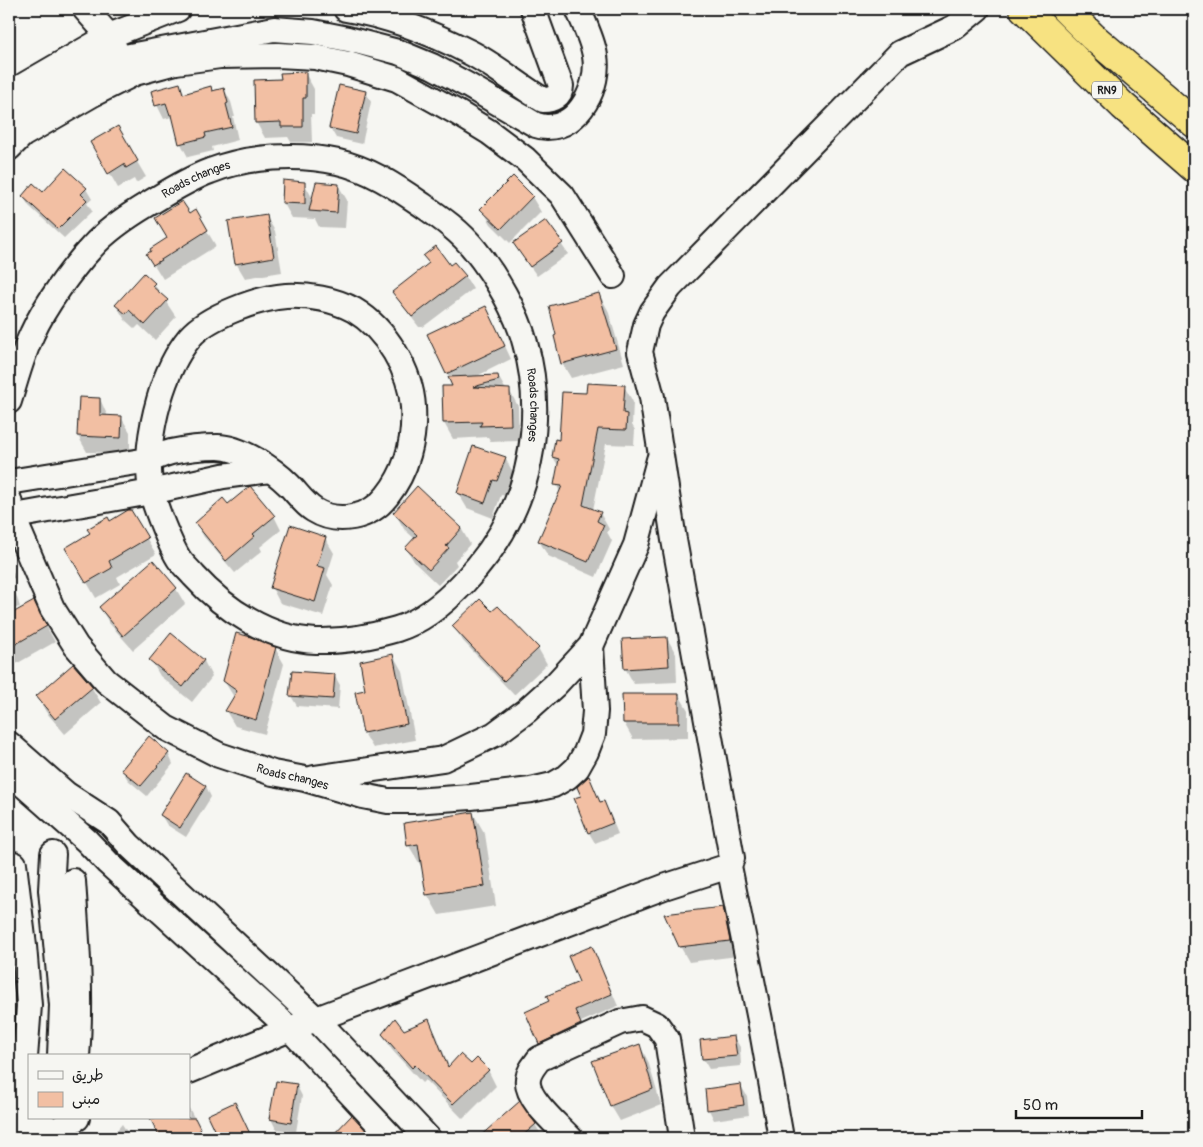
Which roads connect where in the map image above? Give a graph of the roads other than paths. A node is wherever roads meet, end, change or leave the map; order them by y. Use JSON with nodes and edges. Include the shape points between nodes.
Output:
{"nodes":[{"id":1,"x":85,"y":9,"type":"edge"},
{"id":2,"x":178,"y":9,"type":"edge"},
{"id":3,"x":346,"y":9,"type":"edge"},
{"id":4,"x":533,"y":9,"type":"edge"},
{"id":5,"x":578,"y":9,"type":"edge"},
{"id":6,"x":977,"y":9,"type":"edge"},
{"id":7,"x":1024,"y":9,"type":"edge"},
{"id":8,"x":1065,"y":9,"type":"edge"},
{"id":9,"x":109,"y":36,"type":"junction"},
{"id":10,"x":119,"y":58,"type":"junction"},
{"id":11,"x":9,"y":94,"type":"edge"},
{"id":12,"x":9,"y":122,"type":"edge"},
{"id":13,"x":1194,"y":123,"type":"edge"},
{"id":14,"x":9,"y":148,"type":"edge"},
{"id":15,"x":1194,"y":168,"type":"edge"},
{"id":16,"x":613,"y":276,"type":"dead end"},
{"id":17,"x":9,"y":401,"type":"edge"},
{"id":18,"x":661,"y":450,"type":"junction"},
{"id":19,"x":149,"y":459,"type":"junction"},
{"id":20,"x":270,"y":470,"type":"junction"},
{"id":21,"x":9,"y":482,"type":"edge"},
{"id":22,"x":151,"y":492,"type":"junction"},
{"id":23,"x":10,"y":511,"type":"edge"},
{"id":24,"x":590,"y":646,"type":"junction"},
{"id":25,"x":9,"y":744,"type":"edge"},
{"id":26,"x":9,"y":772,"type":"edge"},
{"id":27,"x":305,"y":779,"type":"junction"},
{"id":28,"x":109,"y":822,"type":"junction"},
{"id":29,"x":88,"y":841,"type":"junction"},
{"id":30,"x":130,"y":845,"type":"junction"},
{"id":31,"x":53,"y":854,"type":"junction"},
{"id":32,"x":108,"y":863,"type":"junction"},
{"id":33,"x":12,"y":865,"type":"edge"},
{"id":34,"x":729,"y":866,"type":"junction"},
{"id":35,"x":73,"y":881,"type":"junction"},
{"id":36,"x":51,"y":890,"type":"junction"},
{"id":37,"x":14,"y":897,"type":"edge"},
{"id":38,"x":317,"y":1020,"type":"junction"},
{"id":39,"x":290,"y":1029,"type":"junction"},
{"id":40,"x":60,"y":1054,"type":"edge"},
{"id":41,"x":77,"y":1054,"type":"edge"},
{"id":42,"x":190,"y":1071,"type":"edge"},
{"id":43,"x":31,"y":1120,"type":"edge"},
{"id":44,"x":34,"y":1120,"type":"edge"},
{"id":45,"x":71,"y":1120,"type":"edge"},
{"id":46,"x":47,"y":1128,"type":"edge"},
{"id":47,"x":17,"y":1131,"type":"edge"},
{"id":48,"x":392,"y":1138,"type":"edge"},
{"id":49,"x":428,"y":1138,"type":"edge"},
{"id":50,"x":570,"y":1138,"type":"edge"},
{"id":51,"x":682,"y":1138,"type":"edge"},
{"id":52,"x":781,"y":1138,"type":"edge"}],
"edges":[{"from":1,"to":9,"type":"street"},
{"from":2,"to":9,"type":"street"},
{"from":3,"to":4,"type":"street","via":[[376,14],[469,52],[543,100],[550,100],[561,91],[561,86]]},
{"from":5,"to":10,"type":"street","via":[[595,56],[595,77],[589,96],[578,113],[564,124],[548,127],[536,125],[432,66],[398,52],[313,32],[274,29]]},
{"from":6,"to":18,"type":"street","via":[[955,27],[900,53],[660,299],[646,325],[640,352]]},
{"from":7,"to":15,"type":"highway","number":"RN9","via":[[1123,106]]},
{"from":8,"to":13,"type":"highway","number":"RN9"},
{"from":9,"to":10,"type":"street"},
{"from":9,"to":11,"type":"street"},
{"from":10,"to":12,"type":"street","via":[[60,88]]},
{"from":14,"to":16,"type":"street","via":[[22,135],[135,73],[176,62],[220,56],[315,57],[397,79],[489,132],[525,159],[562,195]]},
{"from":17,"to":22,"type":"street","name":"Roads changes","via":[[32,332],[93,245],[129,216],[170,190],[208,171],[242,161],[286,156],[338,162],[378,176],[449,223],[474,249],[503,291],[524,339],[533,385],[533,445],[519,498],[503,533],[480,565],[441,604],[407,626],[357,640],[310,641],[260,626],[234,613],[178,558]]},
{"from":18,"to":24,"type":"street","via":[[636,545]]},
{"from":18,"to":34,"type":"street","via":[[674,540],[732,858]]},
{"from":19,"to":20,"type":"street","name":"Roads changes","via":[[175,451],[224,446]]},
{"from":19,"to":20,"type":"street","name":"Roads changes","via":[[159,397],[172,367],[193,334],[220,314],[281,296],[320,298],[354,310],[379,331],[404,367],[413,401],[413,426],[411,449],[400,477],[384,501],[349,518],[330,516],[310,508]]},
{"from":19,"to":21,"type":"street","name":"Roads changes"},
{"from":19,"to":22,"type":"street","name":"Roads changes"},
{"from":20,"to":22,"type":"street","via":[[223,476]]},
{"from":22,"to":23,"type":"street"},
{"from":23,"to":27,"type":"street","name":"Roads changes","via":[[52,608],[76,646],[106,681],[166,728],[219,755],[273,773]]},
{"from":24,"to":27,"type":"street","via":[[526,711],[495,734],[443,759]]},
{"from":24,"to":27,"type":"street","name":"Roads changes","via":[[595,711],[593,734],[577,768],[553,785],[530,790],[388,801]]},
{"from":25,"to":28,"type":"street","via":[[66,794]]},
{"from":26,"to":29,"type":"street"},
{"from":28,"to":29,"type":"street"},
{"from":28,"to":30,"type":"street"},
{"from":29,"to":31,"type":"street"},
{"from":29,"to":32,"type":"street"},
{"from":30,"to":32,"type":"street"},
{"from":30,"to":38,"type":"street"},
{"from":31,"to":33,"type":"street"},
{"from":31,"to":36,"type":"street"},
{"from":32,"to":35,"type":"street"},
{"from":32,"to":39,"type":"street"},
{"from":33,"to":37,"type":"street"},
{"from":34,"to":38,"type":"street","via":[[664,887]]},
{"from":34,"to":52,"type":"street"},
{"from":35,"to":36,"type":"street"},
{"from":35,"to":41,"type":"street","via":[[79,966]]},
{"from":36,"to":37,"type":"street"},
{"from":36,"to":40,"type":"street","via":[[62,1005]]},
{"from":37,"to":47,"type":"street","via":[[29,1005]]},
{"from":38,"to":39,"type":"street"},
{"from":38,"to":49,"type":"street"},
{"from":39,"to":42,"type":"street"},
{"from":39,"to":48,"type":"street"},
{"from":43,"to":47,"type":"street"},
{"from":44,"to":46,"type":"street"},
{"from":45,"to":46,"type":"street"},
{"from":50,"to":51,"type":"street","via":[[538,1106],[527,1082],[530,1070],[539,1059],[620,1022],[642,1018],[657,1025],[667,1039]]}]}
